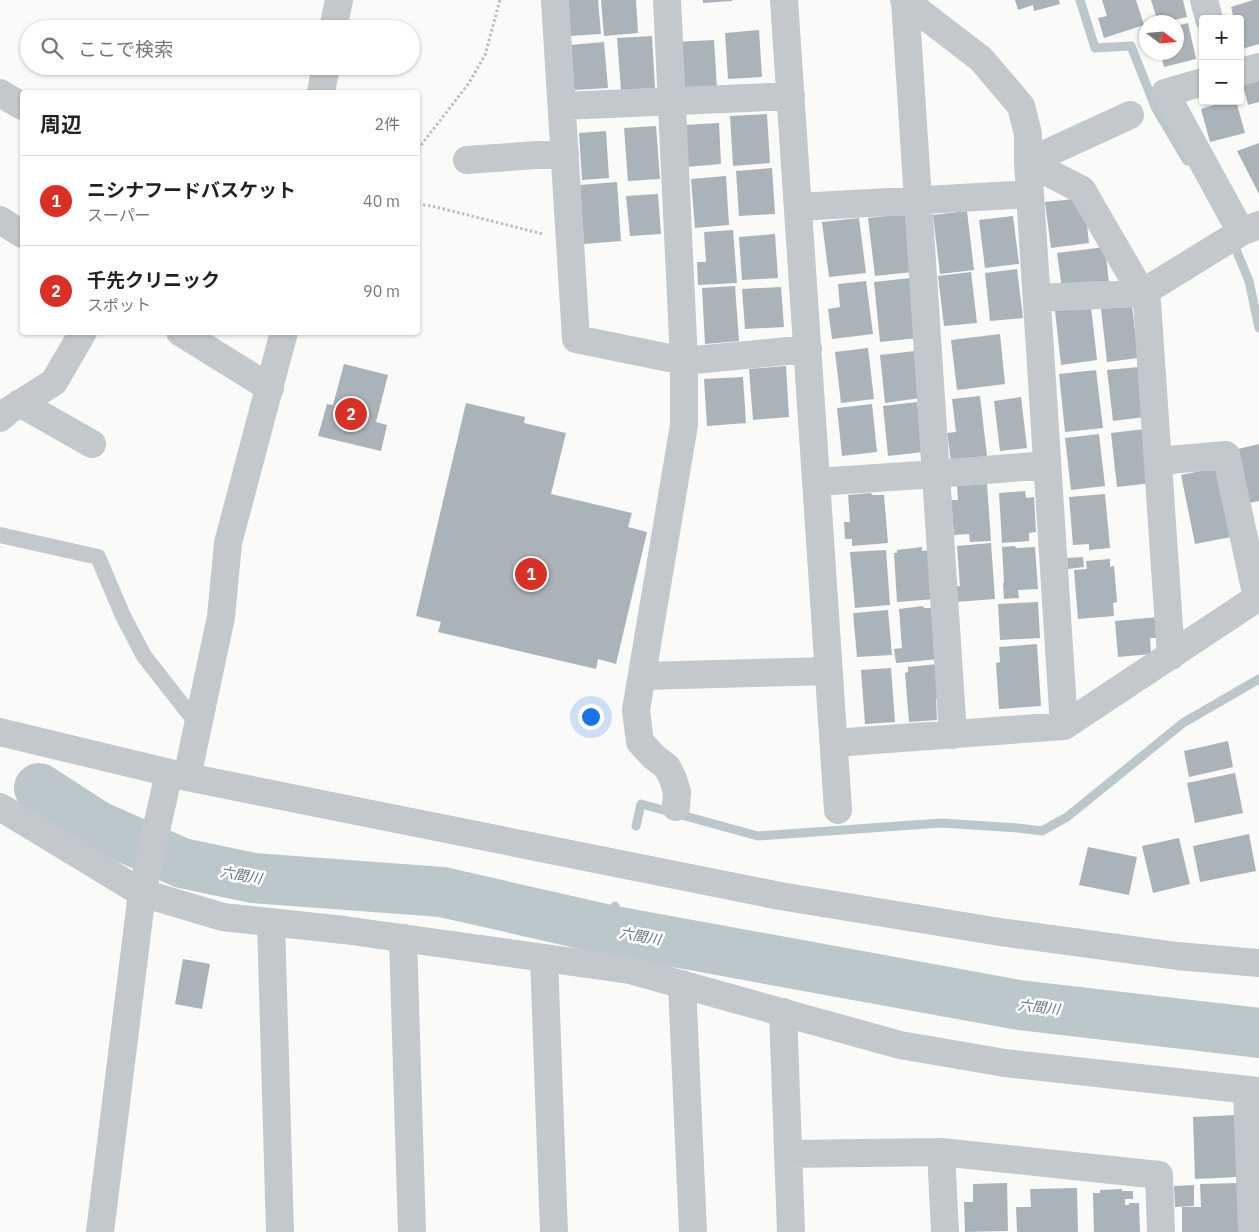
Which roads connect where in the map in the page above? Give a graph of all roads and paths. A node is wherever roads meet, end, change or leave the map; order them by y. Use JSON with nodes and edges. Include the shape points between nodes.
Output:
{"nodes":[{"id":1,"x":339,"y":0,"type":"edge"},
{"id":2,"x":500,"y":0,"type":"edge"},
{"id":3,"x":555,"y":0,"type":"edge"},
{"id":4,"x":667,"y":0,"type":"edge"},
{"id":5,"x":784,"y":0,"type":"edge"},
{"id":6,"x":904,"y":0,"type":"edge"},
{"id":7,"x":1204,"y":0,"type":"edge"},
{"id":8,"x":1208,"y":15,"type":"edge"},
{"id":9,"x":335,"y":20,"type":"edge"},
{"id":10,"x":1259,"y":67,"type":"edge"},
{"id":11,"x":1244,"y":71,"type":"edge"},
{"id":12,"x":325,"y":75,"type":"edge"},
{"id":13,"x":1199,"y":83,"type":"edge"},
{"id":14,"x":322,"y":90,"type":"edge"},
{"id":15,"x":0,"y":93,"type":"edge"},
{"id":16,"x":791,"y":96,"type":"junction"},
{"id":17,"x":672,"y":102,"type":"junction"},
{"id":18,"x":20,"y":105,"type":"edge"},
{"id":19,"x":562,"y":106,"type":"junction"},
{"id":20,"x":1130,"y":115,"type":"dead end"},
{"id":21,"x":420,"y":146,"type":"edge"},
{"id":22,"x":564,"y":153,"type":"junction"},
{"id":23,"x":468,"y":160,"type":"dead end"},
{"id":24,"x":1028,"y":162,"type":"junction"},
{"id":25,"x":1030,"y":194,"type":"junction"},
{"id":26,"x":918,"y":200,"type":"junction"},
{"id":27,"x":420,"y":204,"type":"edge"},
{"id":28,"x":798,"y":207,"type":"junction"},
{"id":29,"x":0,"y":220,"type":"edge"},
{"id":30,"x":20,"y":233,"type":"edge"},
{"id":31,"x":1240,"y":234,"type":"edge"},
{"id":32,"x":570,"y":241,"type":"junction"},
{"id":33,"x":1142,"y":293,"type":"junction"},
{"id":34,"x":1037,"y":298,"type":"junction"},
{"id":35,"x":81,"y":335,"type":"edge"},
{"id":36,"x":185,"y":335,"type":"edge"},
{"id":37,"x":283,"y":335,"type":"edge"},
{"id":38,"x":808,"y":349,"type":"junction"},
{"id":39,"x":684,"y":361,"type":"junction"},
{"id":40,"x":270,"y":388,"type":"junction"},
{"id":41,"x":10,"y":411,"type":"edge"},
{"id":42,"x":92,"y":444,"type":"dead end"},
{"id":43,"x":1158,"y":461,"type":"junction"},
{"id":44,"x":1047,"y":465,"type":"junction"},
{"id":45,"x":936,"y":474,"type":"junction"},
{"id":46,"x":816,"y":482,"type":"junction"},
{"id":47,"x":0,"y":535,"type":"edge"},
{"id":48,"x":1258,"y":598,"type":"edge"},
{"id":49,"x":1170,"y":656,"type":"junction"},
{"id":50,"x":829,"y":671,"type":"junction"},
{"id":51,"x":642,"y":676,"type":"junction"},
{"id":52,"x":198,"y":725,"type":"junction"},
{"id":53,"x":1064,"y":726,"type":"junction"},
{"id":54,"x":0,"y":732,"type":"edge"},
{"id":55,"x":953,"y":734,"type":"junction"},
{"id":56,"x":834,"y":743,"type":"junction"},
{"id":57,"x":178,"y":775,"type":"junction"},
{"id":58,"x":0,"y":807,"type":"edge"},
{"id":59,"x":676,"y":807,"type":"dead end"},
{"id":60,"x":838,"y":810,"type":"dead end"},
{"id":61,"x":144,"y":884,"type":"junction"},
{"id":62,"x":271,"y":922,"type":"junction"},
{"id":63,"x":404,"y":938,"type":"junction"},
{"id":64,"x":544,"y":958,"type":"junction"},
{"id":65,"x":1259,"y":962,"type":"edge"},
{"id":66,"x":682,"y":984,"type":"junction"},
{"id":67,"x":783,"y":1012,"type":"junction"},
{"id":68,"x":1253,"y":1090,"type":"edge"},
{"id":69,"x":941,"y":1152,"type":"junction"},
{"id":70,"x":788,"y":1154,"type":"junction"},
{"id":71,"x":100,"y":1232,"type":"edge"},
{"id":72,"x":280,"y":1232,"type":"edge"},
{"id":73,"x":412,"y":1232,"type":"edge"},
{"id":74,"x":554,"y":1232,"type":"edge"},
{"id":75,"x":693,"y":1232,"type":"edge"},
{"id":76,"x":791,"y":1232,"type":"edge"},
{"id":77,"x":945,"y":1232,"type":"edge"},
{"id":78,"x":1161,"y":1232,"type":"edge"},
{"id":79,"x":1252,"y":1232,"type":"edge"}],
"edges":[{"from":1,"to":9,"type":"street"},
{"from":2,"to":21,"type":"path","via":[[485,55],[469,83]]},
{"from":3,"to":19,"type":"street"},
{"from":4,"to":17,"type":"street"},
{"from":5,"to":16,"type":"street"},
{"from":6,"to":24,"type":"street","via":[[981,59],[1021,106],[1028,134]]},
{"from":6,"to":26,"type":"street"},
{"from":7,"to":8,"type":"street"},
{"from":10,"to":11,"type":"street"},
{"from":12,"to":14,"type":"street"},
{"from":13,"to":31,"type":"street","via":[[1165,93]]},
{"from":15,"to":18,"type":"street"},
{"from":16,"to":17,"type":"street"},
{"from":16,"to":28,"type":"street"},
{"from":17,"to":19,"type":"street"},
{"from":17,"to":39,"type":"street"},
{"from":19,"to":22,"type":"street"},
{"from":20,"to":24,"type":"street"},
{"from":22,"to":23,"type":"street"},
{"from":22,"to":32,"type":"street"},
{"from":24,"to":25,"type":"street"},
{"from":24,"to":33,"type":"street","via":[[1082,190]]},
{"from":25,"to":26,"type":"street"},
{"from":25,"to":34,"type":"street"},
{"from":26,"to":28,"type":"street"},
{"from":26,"to":45,"type":"street"},
{"from":27,"to":32,"type":"path"},
{"from":28,"to":38,"type":"street"},
{"from":29,"to":30,"type":"street"},
{"from":31,"to":33,"type":"street"},
{"from":32,"to":39,"type":"street","via":[[576,339]]},
{"from":33,"to":34,"type":"street"},
{"from":33,"to":43,"type":"street","via":[[1147,302]]},
{"from":34,"to":44,"type":"street"},
{"from":35,"to":41,"type":"street","via":[[54,382]]},
{"from":36,"to":40,"type":"street"},
{"from":37,"to":40,"type":"street"},
{"from":38,"to":39,"type":"street"},
{"from":38,"to":46,"type":"street"},
{"from":39,"to":51,"type":"street","via":[[684,425]]},
{"from":40,"to":52,"type":"street","via":[[228,542],[221,618]]},
{"from":41,"to":42,"type":"street"},
{"from":43,"to":48,"type":"street","via":[[1226,455]]},
{"from":43,"to":49,"type":"street"},
{"from":44,"to":45,"type":"street"},
{"from":44,"to":53,"type":"street"},
{"from":45,"to":46,"type":"street"},
{"from":45,"to":55,"type":"street"},
{"from":46,"to":50,"type":"street"},
{"from":47,"to":52,"type":"lane","via":[[98,557],[144,656]]},
{"from":48,"to":49,"type":"street"},
{"from":49,"to":53,"type":"street"},
{"from":50,"to":51,"type":"street"},
{"from":50,"to":56,"type":"street"},
{"from":51,"to":59,"type":"street","via":[[636,710],[640,742],[667,767],[677,792]]},
{"from":52,"to":57,"type":"street"},
{"from":53,"to":55,"type":"street"},
{"from":54,"to":57,"type":"street"},
{"from":55,"to":56,"type":"street"},
{"from":56,"to":60,"type":"street"},
{"from":57,"to":61,"type":"street","via":[[157,827]]},
{"from":57,"to":65,"type":"street","via":[[780,896],[1000,932],[1177,956]]},
{"from":58,"to":61,"type":"street"},
{"from":61,"to":62,"type":"street","via":[[223,917]]},
{"from":61,"to":71,"type":"street"},
{"from":62,"to":63,"type":"street"},
{"from":62,"to":72,"type":"street"},
{"from":63,"to":64,"type":"street"},
{"from":63,"to":73,"type":"street"},
{"from":64,"to":66,"type":"street","via":[[630,970]]},
{"from":64,"to":74,"type":"street"},
{"from":66,"to":67,"type":"street"},
{"from":66,"to":75,"type":"street"},
{"from":67,"to":68,"type":"street","via":[[900,1045],[1005,1063]]},
{"from":67,"to":70,"type":"street"},
{"from":68,"to":79,"type":"street"},
{"from":69,"to":70,"type":"street"},
{"from":69,"to":77,"type":"street"},
{"from":69,"to":78,"type":"street","via":[[1159,1175]]},
{"from":70,"to":76,"type":"street"}]}
